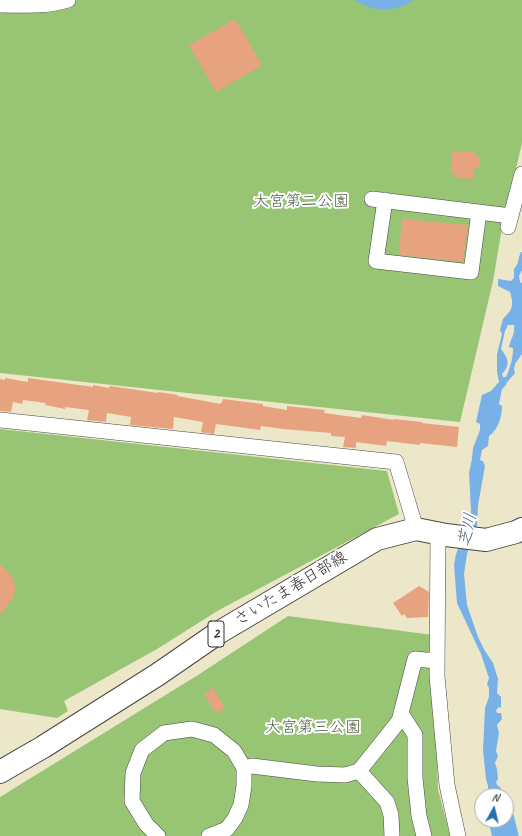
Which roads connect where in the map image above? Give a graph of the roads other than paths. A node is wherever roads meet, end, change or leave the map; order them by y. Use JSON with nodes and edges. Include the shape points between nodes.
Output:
{"nodes":[{"id":1,"x":68,"y":0,"type":"edge"},
{"id":2,"x":0,"y":5,"type":"edge"},
{"id":3,"x":522,"y":174,"type":"edge"},
{"id":4,"x":479,"y":212,"type":"junction"},
{"id":5,"x":0,"y":420,"type":"edge"},
{"id":6,"x":416,"y":529,"type":"junction"},
{"id":7,"x":522,"y":529,"type":"edge"},
{"id":8,"x":442,"y":534,"type":"junction"},
{"id":9,"x":437,"y":661,"type":"junction"},
{"id":10,"x":401,"y":713,"type":"junction"},
{"id":11,"x":244,"y":768,"type":"junction"},
{"id":12,"x":359,"y":771,"type":"junction"},
{"id":13,"x":0,"y":772,"type":"edge"},
{"id":14,"x":230,"y":833,"type":"edge"},
{"id":15,"x":158,"y":836,"type":"edge"},
{"id":16,"x":209,"y":836,"type":"edge"},
{"id":17,"x":392,"y":836,"type":"edge"},
{"id":18,"x":424,"y":836,"type":"edge"},
{"id":19,"x":458,"y":836,"type":"edge"}],
"edges":[{"from":1,"to":2,"type":"street","via":[[34,5]]},
{"from":3,"to":4,"type":"street","via":[[510,221]]},
{"from":4,"to":4,"type":"street","via":[[378,199],[376,261],[471,272]]},
{"from":5,"to":6,"type":"street","via":[[396,462]]},
{"from":6,"to":8,"type":"main road","name":"さいたま春日部線","number":"2"},
{"from":6,"to":13,"type":"main road","name":"さいたま春日部線","number":"2","via":[[378,539],[305,581],[218,633],[157,675]]},
{"from":7,"to":8,"type":"main road","name":"さいたま春日部線","number":"2","via":[[486,540]]},
{"from":8,"to":9,"type":"street"},
{"from":9,"to":10,"type":"street","via":[[415,659]]},
{"from":9,"to":19,"type":"street","via":[[447,785]]},
{"from":10,"to":12,"type":"street","via":[[399,721]]},
{"from":10,"to":18,"type":"street","via":[[415,735],[415,778]]},
{"from":11,"to":12,"type":"street","via":[[252,766],[345,775]]},
{"from":11,"to":14,"type":"street","via":[[241,805]]},
{"from":11,"to":15,"type":"street","via":[[234,751],[214,735],[192,729],[164,733],[142,750],[133,773],[132,801],[146,824]]},
{"from":12,"to":17,"type":"street","via":[[387,802],[391,815]]},
{"from":14,"to":16,"type":"street"}]}
